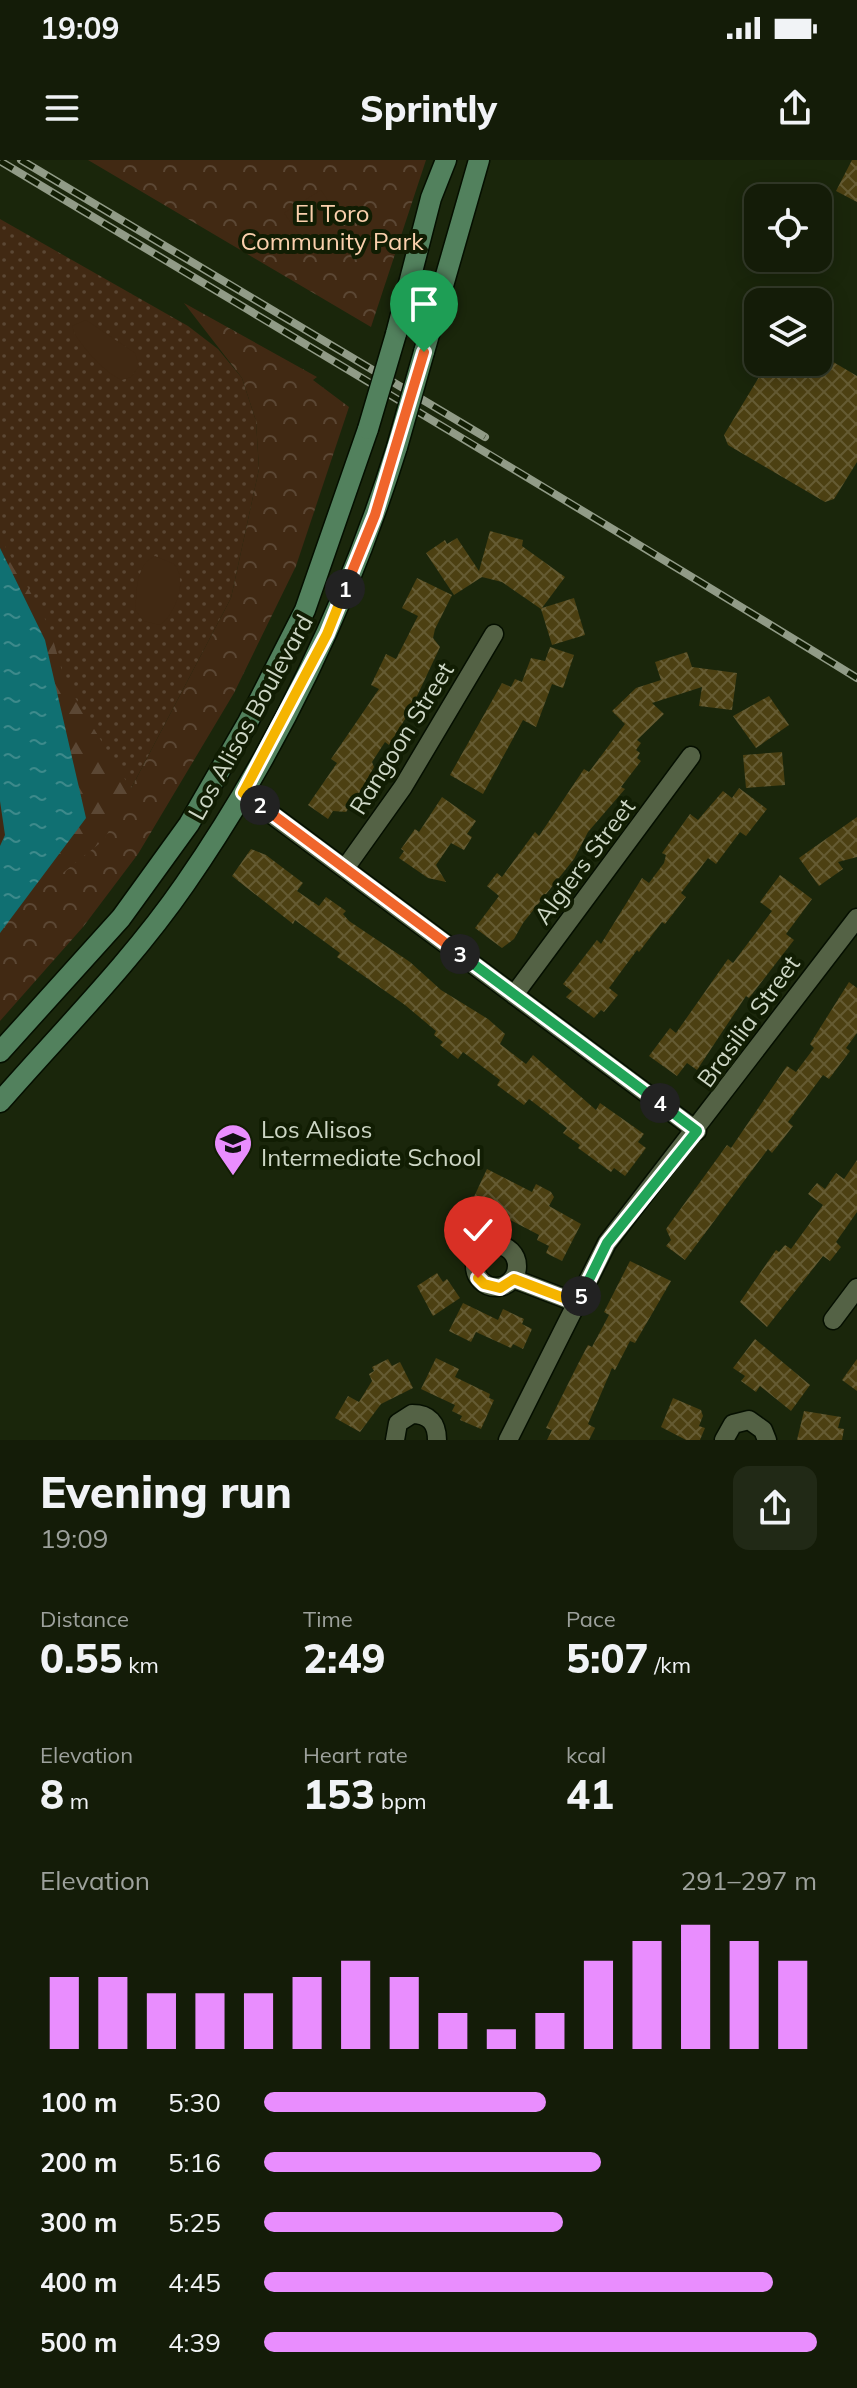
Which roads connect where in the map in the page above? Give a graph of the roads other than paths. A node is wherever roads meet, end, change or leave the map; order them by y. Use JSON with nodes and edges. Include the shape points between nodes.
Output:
{"nodes":[{"id":1,"x":446,"y":160,"type":"edge"},
{"id":2,"x":479,"y":160,"type":"edge"},
{"id":3,"x":494,"y":634,"type":"dead end"},
{"id":4,"x":691,"y":756,"type":"dead end"},
{"id":5,"x":243,"y":793,"type":"junction"},
{"id":6,"x":346,"y":867,"type":"junction"},
{"id":7,"x":857,"y":918,"type":"edge"},
{"id":8,"x":514,"y":995,"type":"junction"},
{"id":9,"x":0,"y":1052,"type":"edge"},
{"id":10,"x":0,"y":1102,"type":"edge"},
{"id":11,"x":697,"y":1131,"type":"junction"},
{"id":12,"x":514,"y":1279,"type":"dead end"},
{"id":13,"x":857,"y":1288,"type":"edge"},
{"id":14,"x":577,"y":1303,"type":"junction"},
{"id":15,"x":833,"y":1320,"type":"dead end"},
{"id":16,"x":395,"y":1440,"type":"edge"},
{"id":17,"x":437,"y":1440,"type":"edge"},
{"id":18,"x":508,"y":1440,"type":"edge"},
{"id":19,"x":724,"y":1440,"type":"edge"},
{"id":20,"x":767,"y":1440,"type":"edge"}],
"edges":[{"from":1,"to":9,"type":"main road","name":"Los Alisos Boulevard","bridge":true,"via":[[368,429],[305,610],[189,824],[121,918]]},
{"from":2,"to":5,"type":"main road","name":"Los Alisos Boulevard","bridge":true,"via":[[375,515],[327,634]]},
{"from":3,"to":6,"type":"street","name":"Rangoon Street","via":[[403,787]]},
{"from":4,"to":8,"type":"street","name":"Algiers Street"},
{"from":5,"to":6,"type":"street"},
{"from":5,"to":10,"type":"main road","name":"Los Alisos Boulevard","via":[[184,886]]},
{"from":6,"to":8,"type":"street"},
{"from":7,"to":11,"type":"street","name":"Brasilia Street"},
{"from":8,"to":11,"type":"street"},
{"from":11,"to":14,"type":"street","name":"Brasilia Street","via":[[607,1243]]},
{"from":12,"to":14,"type":"street"},
{"from":13,"to":15,"type":"street"},
{"from":14,"to":18,"type":"street","name":"Brasilia Street"},
{"from":16,"to":17,"type":"street","via":[[398,1423],[420,1414],[434,1424]]},
{"from":19,"to":20,"type":"street","via":[[733,1424],[749,1420]]}]}
